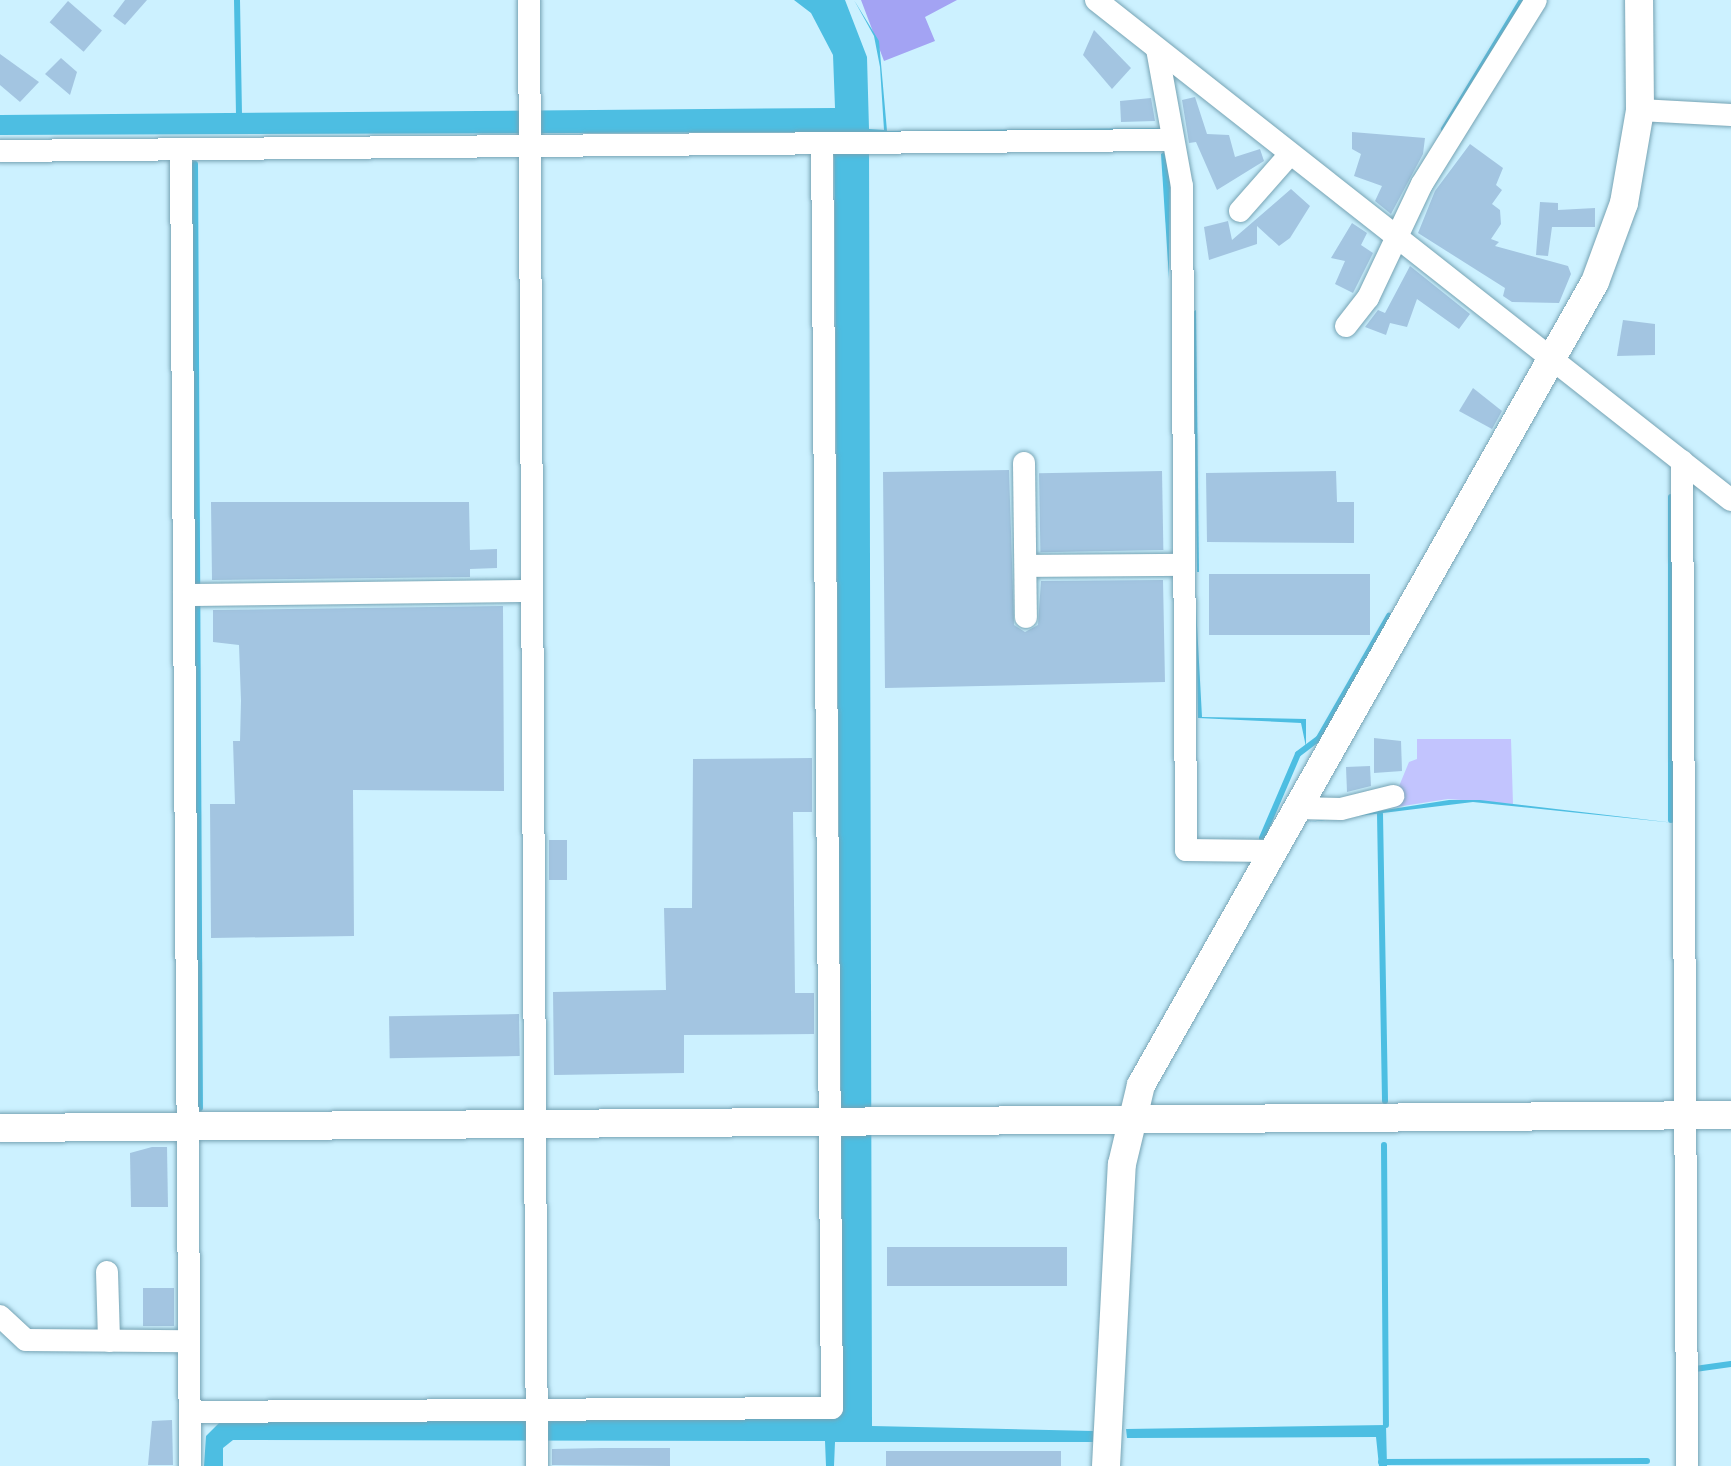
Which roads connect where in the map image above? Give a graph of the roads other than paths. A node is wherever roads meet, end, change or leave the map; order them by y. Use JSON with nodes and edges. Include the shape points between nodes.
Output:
{"nodes":[{"id":1,"x":530,"y":0,"type":"edge"},
{"id":2,"x":1096,"y":0,"type":"edge"},
{"id":3,"x":1536,"y":0,"type":"edge"},
{"id":4,"x":1639,"y":0,"type":"edge"},
{"id":5,"x":1157,"y":49,"type":"junction"},
{"id":6,"x":1640,"y":110,"type":"junction"},
{"id":7,"x":1731,"y":115,"type":"edge"},
{"id":8,"x":1173,"y":140,"type":"junction"},
{"id":9,"x":822,"y":143,"type":"junction"},
{"id":10,"x":530,"y":146,"type":"junction"},
{"id":11,"x":181,"y":149,"type":"junction"},
{"id":12,"x":0,"y":152,"type":"edge"},
{"id":13,"x":1290,"y":154,"type":"junction"},
{"id":14,"x":1240,"y":210,"type":"dead end"},
{"id":15,"x":1398,"y":234,"type":"junction"},
{"id":16,"x":1346,"y":326,"type":"dead end"},
{"id":17,"x":1548,"y":358,"type":"junction"},
{"id":18,"x":1682,"y":461,"type":"junction"},
{"id":19,"x":1024,"y":464,"type":"dead end"},
{"id":20,"x":1731,"y":500,"type":"edge"},
{"id":21,"x":1184,"y":565,"type":"junction"},
{"id":22,"x":1026,"y":566,"type":"junction"},
{"id":23,"x":531,"y":592,"type":"junction"},
{"id":24,"x":184,"y":595,"type":"junction"},
{"id":25,"x":1026,"y":616,"type":"dead end"},
{"id":26,"x":1393,"y":796,"type":"dead end"},
{"id":27,"x":1296,"y":808,"type":"junction"},
{"id":28,"x":1272,"y":850,"type":"junction"},
{"id":29,"x":1731,"y":1115,"type":"edge"},
{"id":30,"x":1684,"y":1116,"type":"junction"},
{"id":31,"x":1130,"y":1119,"type":"junction"},
{"id":32,"x":835,"y":1122,"type":"junction"},
{"id":33,"x":188,"y":1124,"type":"junction"},
{"id":34,"x":536,"y":1124,"type":"junction"},
{"id":35,"x":0,"y":1128,"type":"edge"},
{"id":36,"x":108,"y":1272,"type":"dead end"},
{"id":37,"x":0,"y":1316,"type":"edge"},
{"id":38,"x":108,"y":1341,"type":"junction"},
{"id":39,"x":189,"y":1342,"type":"junction"},
{"id":40,"x":537,"y":1410,"type":"junction"},
{"id":41,"x":190,"y":1412,"type":"junction"},
{"id":42,"x":190,"y":1466,"type":"edge"},
{"id":43,"x":537,"y":1466,"type":"edge"},
{"id":44,"x":1106,"y":1466,"type":"edge"},
{"id":45,"x":1687,"y":1466,"type":"edge"}],
"edges":[{"from":1,"to":10,"type":"street"},
{"from":2,"to":5,"type":"street"},
{"from":3,"to":15,"type":"street"},
{"from":4,"to":6,"type":"street"},
{"from":5,"to":8,"type":"street"},
{"from":5,"to":13,"type":"street"},
{"from":6,"to":7,"type":"street"},
{"from":6,"to":17,"type":"street","via":[[1624,203]]},
{"from":8,"to":9,"type":"street"},
{"from":8,"to":21,"type":"street","via":[[1182,186]]},
{"from":9,"to":10,"type":"street"},
{"from":9,"to":32,"type":"street"},
{"from":10,"to":11,"type":"street"},
{"from":10,"to":23,"type":"street"},
{"from":11,"to":12,"type":"street"},
{"from":11,"to":24,"type":"street"},
{"from":13,"to":14,"type":"street"},
{"from":13,"to":15,"type":"street"},
{"from":15,"to":16,"type":"street","via":[[1368,298]]},
{"from":15,"to":17,"type":"street"},
{"from":17,"to":18,"type":"street"},
{"from":17,"to":27,"type":"street"},
{"from":18,"to":20,"type":"street"},
{"from":18,"to":30,"type":"street"},
{"from":19,"to":22,"type":"street"},
{"from":21,"to":22,"type":"street"},
{"from":21,"to":28,"type":"street","via":[[1186,850]]},
{"from":22,"to":25,"type":"street"},
{"from":23,"to":24,"type":"street"},
{"from":23,"to":34,"type":"street"},
{"from":24,"to":33,"type":"street"},
{"from":26,"to":27,"type":"street","via":[[1342,809]]},
{"from":27,"to":28,"type":"street"},
{"from":28,"to":31,"type":"street","via":[[1141,1085]]},
{"from":29,"to":30,"type":"street"},
{"from":30,"to":31,"type":"street"},
{"from":30,"to":45,"type":"street"},
{"from":31,"to":32,"type":"street"},
{"from":31,"to":44,"type":"street"},
{"from":32,"to":34,"type":"street"},
{"from":32,"to":40,"type":"street","via":[[832,1408]]},
{"from":33,"to":34,"type":"street"},
{"from":33,"to":35,"type":"street"},
{"from":33,"to":39,"type":"street"},
{"from":34,"to":40,"type":"street"},
{"from":36,"to":38,"type":"street"},
{"from":37,"to":38,"type":"street","via":[[26,1340]]},
{"from":38,"to":39,"type":"street"},
{"from":39,"to":41,"type":"street"},
{"from":40,"to":41,"type":"street"},
{"from":40,"to":43,"type":"street"},
{"from":41,"to":42,"type":"street"}]}
